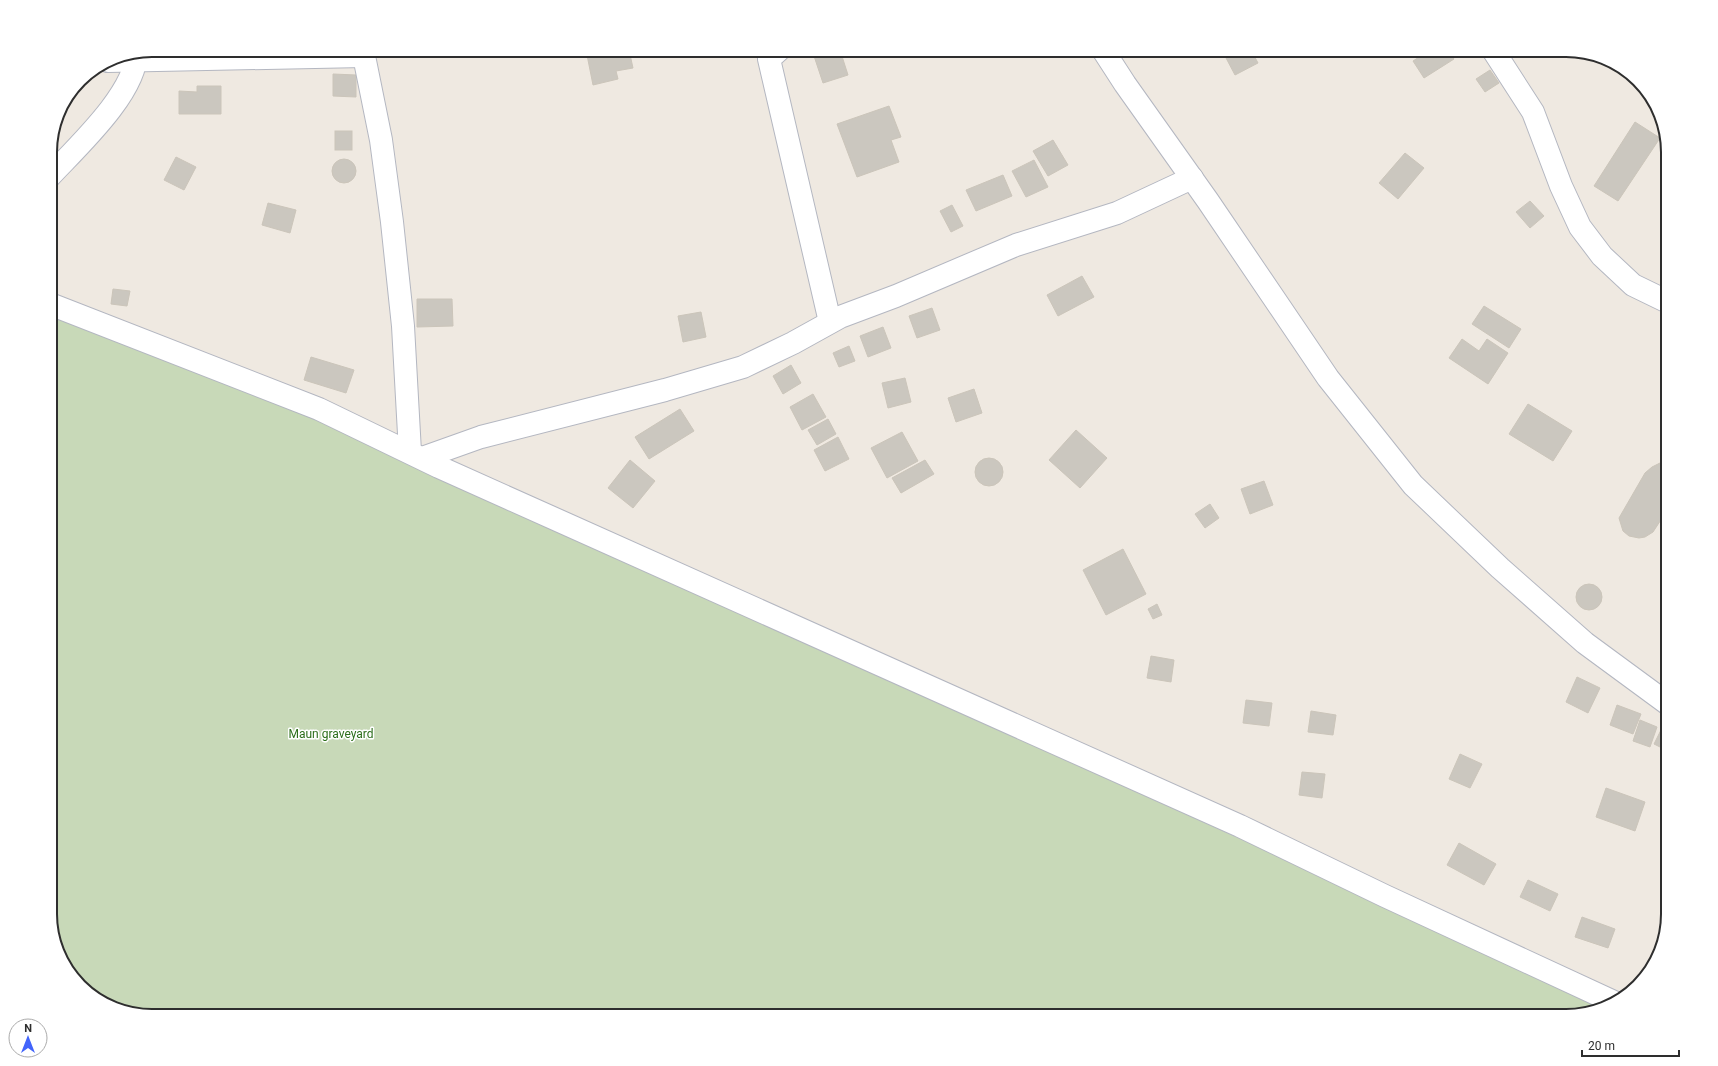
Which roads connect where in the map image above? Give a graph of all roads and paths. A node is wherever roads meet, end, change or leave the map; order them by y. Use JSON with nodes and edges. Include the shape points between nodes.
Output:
{"nodes":[{"id":1,"x":366,"y":57,"type":"edge"},
{"id":2,"x":772,"y":57,"type":"edge"},
{"id":3,"x":1108,"y":57,"type":"edge"},
{"id":4,"x":1498,"y":57,"type":"edge"},
{"id":5,"x":136,"y":59,"type":"edge"},
{"id":6,"x":57,"y":168,"type":"edge"},
{"id":7,"x":1192,"y":178,"type":"junction"},
{"id":8,"x":1661,"y":299,"type":"edge"},
{"id":9,"x":57,"y":307,"type":"edge"},
{"id":10,"x":830,"y":322,"type":"junction"},
{"id":11,"x":416,"y":455,"type":"junction"},
{"id":12,"x":1661,"y":699,"type":"edge"},
{"id":13,"x":1608,"y":999,"type":"edge"}],
"edges":[{"from":1,"to":11,"type":"street","via":[[381,140],[392,222]]},
{"from":2,"to":10,"type":"street"},
{"from":3,"to":7,"type":"street"},
{"from":4,"to":8,"type":"street","via":[[1533,112],[1558,179],[1580,227],[1602,256],[1633,285]]},
{"from":5,"to":6,"type":"street","via":[[123,92],[105,116]]},
{"from":7,"to":10,"type":"street","via":[[1117,213],[1016,245]]},
{"from":7,"to":12,"type":"street","via":[[1328,378],[1413,485],[1500,568],[1585,642]]},
{"from":9,"to":11,"type":"street","via":[[319,409]]},
{"from":10,"to":11,"type":"street","via":[[743,367]]},
{"from":11,"to":13,"type":"street","via":[[1240,826]]}]}
